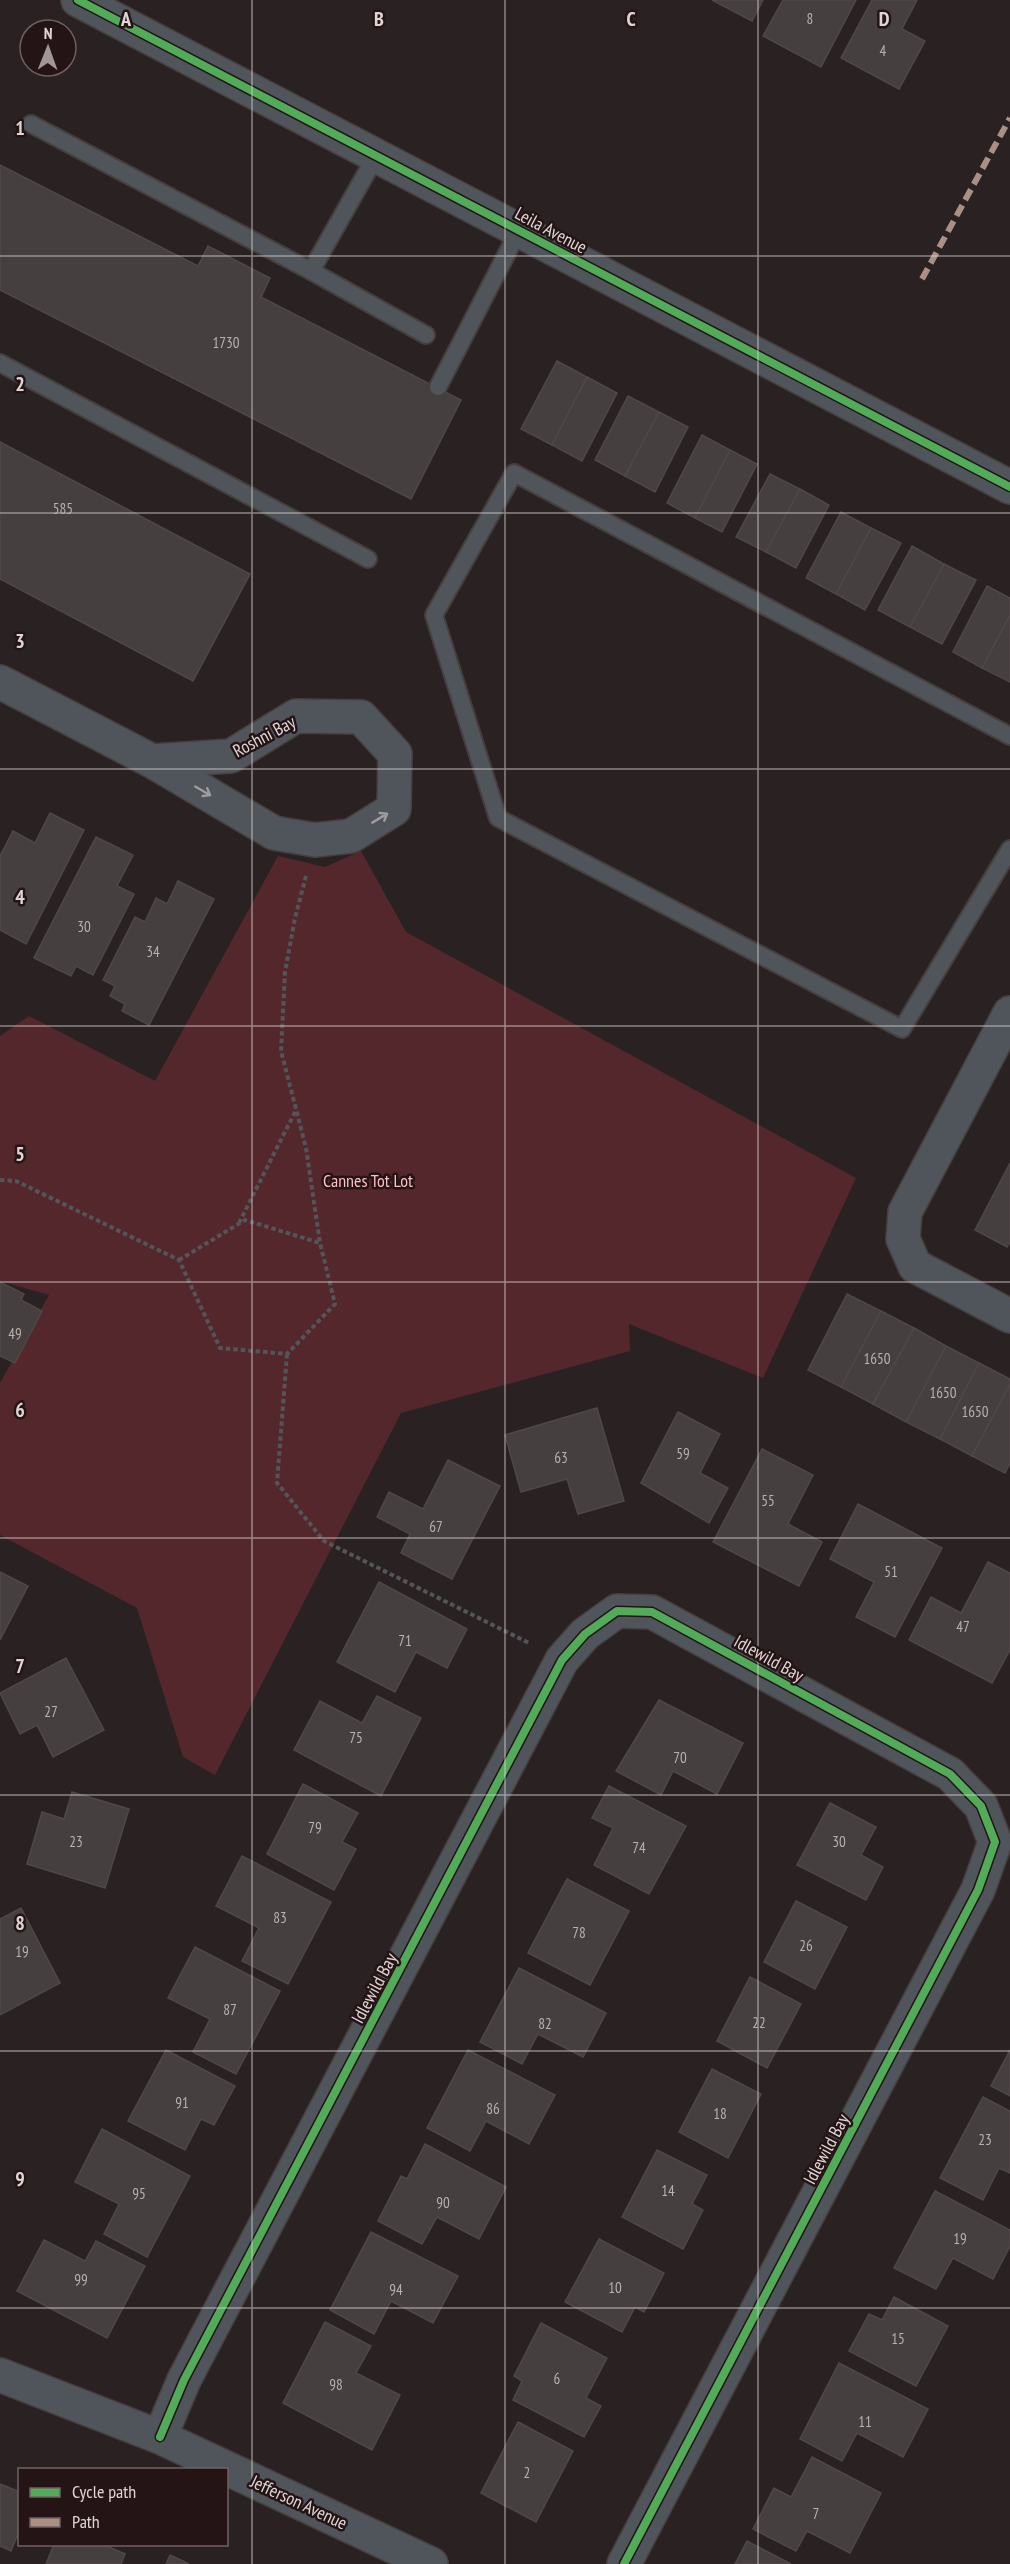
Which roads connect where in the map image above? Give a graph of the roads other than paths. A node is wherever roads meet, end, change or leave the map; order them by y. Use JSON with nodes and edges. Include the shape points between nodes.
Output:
{"nodes":[{"id":1,"x":78,"y":0,"type":"edge"},
{"id":2,"x":31,"y":124,"type":"dead end"},
{"id":3,"x":376,"y":156,"type":"junction"},
{"id":4,"x":519,"y":230,"type":"junction"},
{"id":5,"x":311,"y":270,"type":"junction"},
{"id":6,"x":426,"y":334,"type":"dead end"},
{"id":7,"x":0,"y":363,"type":"edge"},
{"id":8,"x":438,"y":387,"type":"dead end"},
{"id":9,"x":1010,"y":487,"type":"edge"},
{"id":10,"x":368,"y":559,"type":"dead end"},
{"id":11,"x":0,"y":682,"type":"edge"},
{"id":12,"x":1010,"y":736,"type":"edge"},
{"id":13,"x":152,"y":761,"type":"junction"},
{"id":14,"x":1010,"y":849,"type":"edge"},
{"id":15,"x":1010,"y":1013,"type":"edge"},
{"id":16,"x":1010,"y":1316,"type":"edge"},
{"id":17,"x":0,"y":2375,"type":"edge"},
{"id":18,"x":160,"y":2437,"type":"junction"},
{"id":19,"x":226,"y":2468,"type":"edge"},
{"id":20,"x":228,"y":2469,"type":"edge"},
{"id":21,"x":431,"y":2564,"type":"edge"},
{"id":22,"x":624,"y":2564,"type":"edge"}],
"edges":[{"from":1,"to":3,"type":"street","name":"Leila Avenue"},
{"from":2,"to":5,"type":"lane"},
{"from":3,"to":4,"type":"street","name":"Leila Avenue"},
{"from":3,"to":5,"type":"lane"},
{"from":4,"to":8,"type":"lane"},
{"from":4,"to":9,"type":"street","name":"Leila Avenue"},
{"from":5,"to":6,"type":"lane"},
{"from":7,"to":10,"type":"lane"},
{"from":11,"to":13,"type":"street","name":"Roshni Bay"},
{"from":12,"to":14,"type":"lane","via":[[514,473],[434,615],[498,818],[902,1029]]},
{"from":13,"to":13,"type":"street","name":"Roshni Bay","one_way":true,"via":[[274,832],[315,840],[351,836],[394,809],[395,754],[361,717],[296,716],[231,756]]},
{"from":15,"to":16,"type":"street","via":[[905,1212],[903,1239],[915,1266]]},
{"from":17,"to":18,"type":"street","name":"Jefferson Avenue"},
{"from":18,"to":19,"type":"street","name":"Jefferson Avenue"},
{"from":18,"to":22,"type":"street","name":"Idlewild Bay","via":[[184,2380],[562,1660],[585,1634],[617,1611],[652,1612],[950,1774],[981,1806],[995,1842],[978,1890]]},
{"from":20,"to":21,"type":"street","name":"Jefferson Avenue"}]}
